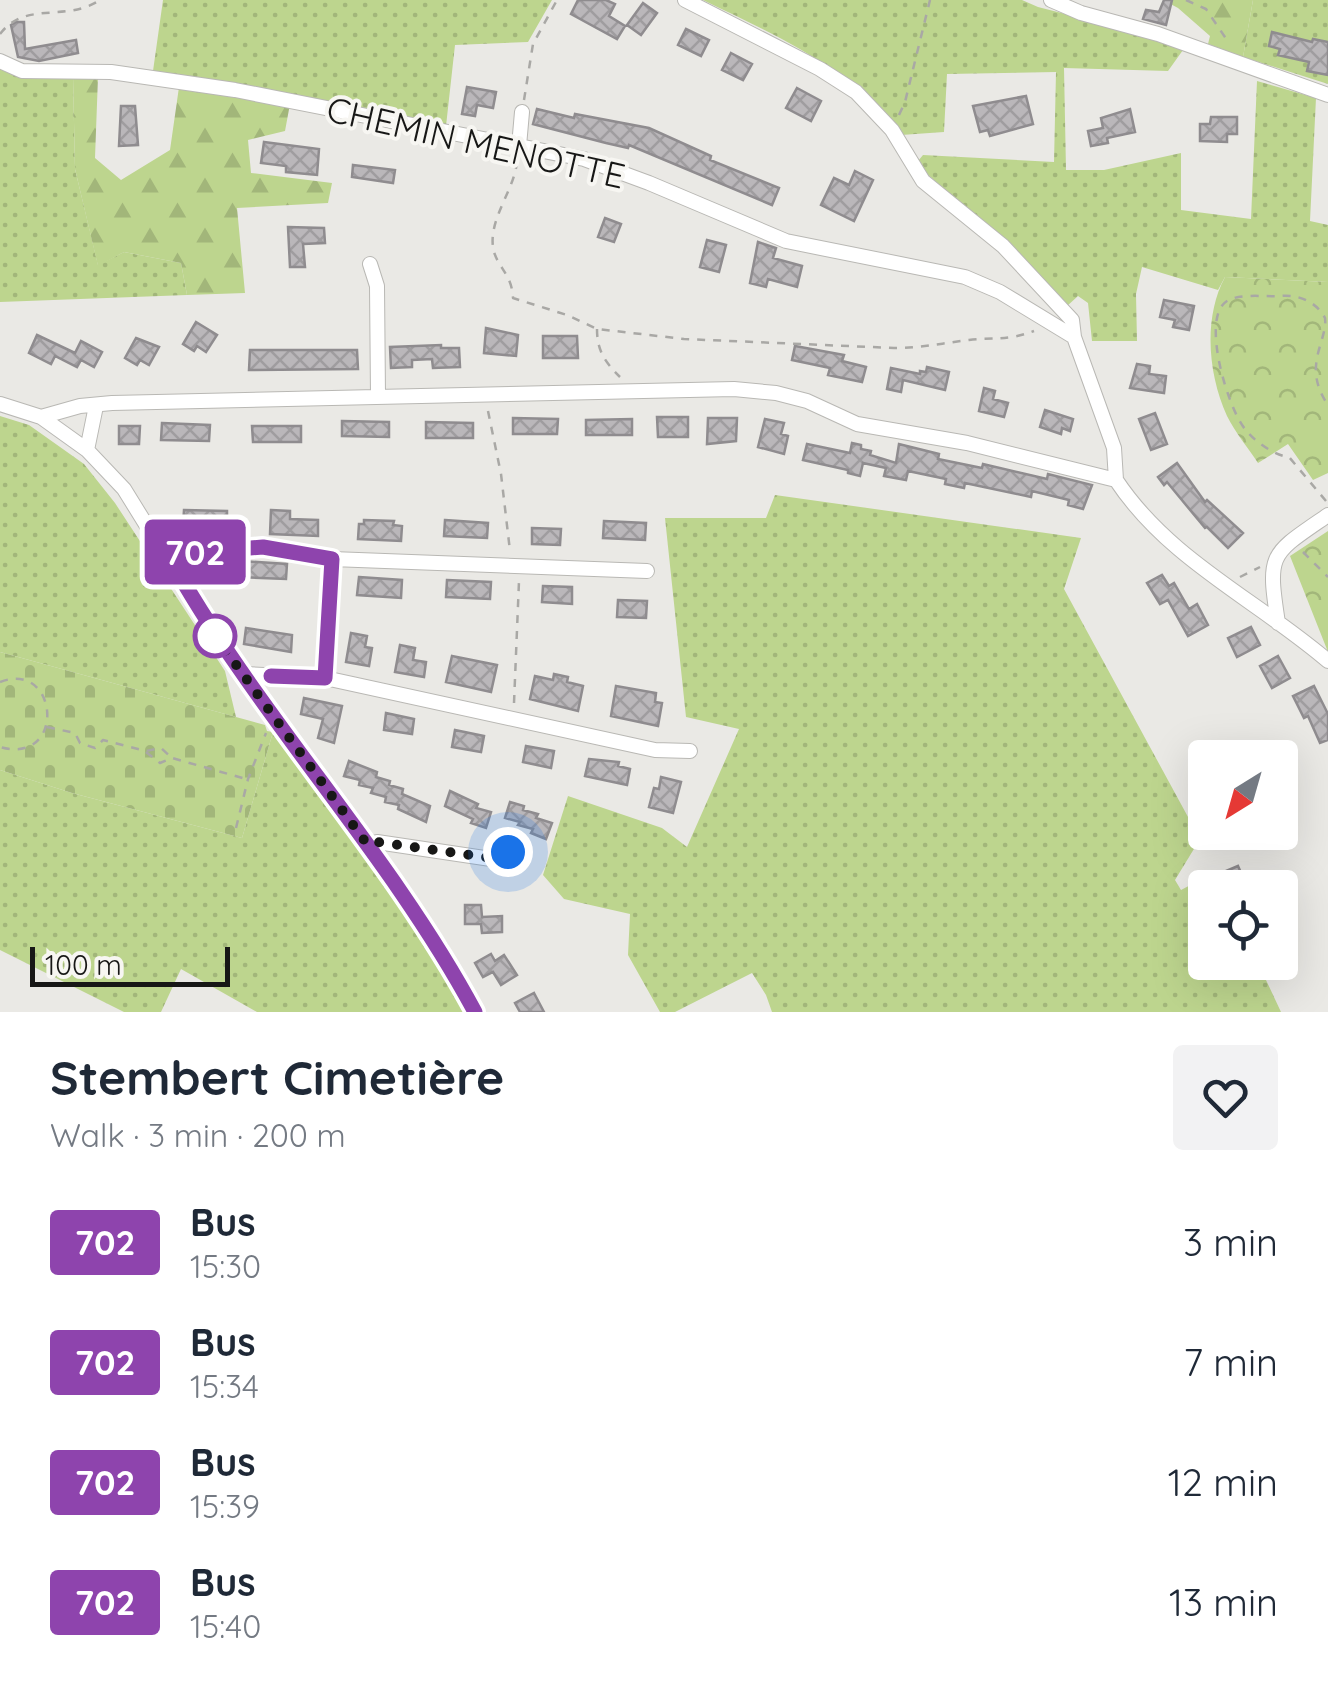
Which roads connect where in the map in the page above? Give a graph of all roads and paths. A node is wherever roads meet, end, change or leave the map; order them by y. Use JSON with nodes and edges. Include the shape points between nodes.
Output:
{"nodes":[{"id":1,"x":100,"y":0,"type":"edge"},
{"id":2,"x":557,"y":0,"type":"edge"},
{"id":3,"x":685,"y":0,"type":"edge"},
{"id":4,"x":930,"y":0,"type":"edge"},
{"id":5,"x":1052,"y":0,"type":"edge"},
{"id":6,"x":1186,"y":0,"type":"edge"},
{"id":7,"x":0,"y":34,"type":"edge"},
{"id":8,"x":0,"y":61,"type":"edge"},
{"id":9,"x":1236,"y":63,"type":"junction"},
{"id":10,"x":1328,"y":96,"type":"edge"},
{"id":11,"x":522,"y":112,"type":"joint"},
{"id":12,"x":892,"y":130,"type":"junction"},
{"id":13,"x":519,"y":146,"type":"junction"},
{"id":14,"x":370,"y":264,"type":"dead end"},
{"id":15,"x":1049,"y":323,"type":"junction"},
{"id":16,"x":597,"y":330,"type":"junction"},
{"id":17,"x":1074,"y":337,"type":"junction"},
{"id":18,"x":630,"y":390,"type":"junction"},
{"id":19,"x":484,"y":394,"type":"junction"},
{"id":20,"x":378,"y":396,"type":"junction"},
{"id":21,"x":0,"y":404,"type":"edge"},
{"id":22,"x":1328,"y":405,"type":"edge"},
{"id":23,"x":96,"y":406,"type":"junction"},
{"id":24,"x":41,"y":417,"type":"junction"},
{"id":25,"x":87,"y":450,"type":"junction"},
{"id":26,"x":1116,"y":480,"type":"junction"},
{"id":27,"x":1328,"y":504,"type":"edge"},
{"id":28,"x":1328,"y":515,"type":"edge"},
{"id":29,"x":1292,"y":540,"type":"junction"},
{"id":30,"x":1277,"y":554,"type":"junction"},
{"id":31,"x":168,"y":555,"type":"junction"},
{"id":32,"x":332,"y":559,"type":"junction"},
{"id":33,"x":515,"y":566,"type":"junction"},
{"id":34,"x":647,"y":571,"type":"dead end"},
{"id":35,"x":1328,"y":577,"type":"edge"},
{"id":36,"x":1219,"y":582,"type":"junction"},
{"id":37,"x":1278,"y":623,"type":"junction"},
{"id":38,"x":1328,"y":660,"type":"edge"},
{"id":39,"x":244,"y":674,"type":"junction"},
{"id":40,"x":325,"y":678,"type":"junction"},
{"id":41,"x":0,"y":682,"type":"edge"},
{"id":42,"x":514,"y":719,"type":"junction"},
{"id":43,"x":278,"y":722,"type":"junction"},
{"id":44,"x":48,"y":727,"type":"junction"},
{"id":45,"x":0,"y":747,"type":"edge"},
{"id":46,"x":146,"y":752,"type":"junction"},
{"id":47,"x":690,"y":752,"type":"dead end"},
{"id":48,"x":172,"y":758,"type":"junction"},
{"id":49,"x":248,"y":780,"type":"junction"},
{"id":50,"x":236,"y":828,"type":"dead end"},
{"id":51,"x":367,"y":844,"type":"junction"},
{"id":52,"x":508,"y":852,"type":"dead end"},
{"id":53,"x":476,"y":1012,"type":"edge"}],
"edges":[{"from":1,"to":7,"type":"path","via":[[26,9]]},
{"from":2,"to":11,"type":"path","via":[[533,44]]},
{"from":3,"to":12,"type":"street","via":[[836,78]]},
{"from":4,"to":12,"type":"path"},
{"from":5,"to":9,"type":"street"},
{"from":6,"to":9,"type":"path","via":[[1206,9]]},
{"from":8,"to":13,"type":"street","name":"CHEMIN MENOTTE","via":[[22,71],[111,72],[234,90]]},
{"from":9,"to":10,"type":"street"},
{"from":11,"to":13,"type":"street"},
{"from":12,"to":17,"type":"street","via":[[922,181],[1003,246],[1072,320]]},
{"from":13,"to":15,"type":"street","name":"CHEMIN MENOTTE","via":[[584,160],[786,240],[965,277]]},
{"from":13,"to":16,"type":"path","via":[[493,251],[512,282],[513,298]]},
{"from":14,"to":20,"type":"street","via":[[377,286]]},
{"from":15,"to":16,"type":"path","via":[[1002,341],[921,348]]},
{"from":15,"to":17,"type":"street","name":"CHEMIN MENOTTE"},
{"from":16,"to":18,"type":"path","via":[[602,356]]},
{"from":17,"to":26,"type":"street","via":[[1114,448]]},
{"from":18,"to":19,"type":"street"},
{"from":18,"to":26,"type":"street","via":[[776,393],[856,424],[967,442]]},
{"from":19,"to":20,"type":"street"},
{"from":19,"to":33,"type":"path"},
{"from":20,"to":23,"type":"street"},
{"from":21,"to":24,"type":"street"},
{"from":22,"to":27,"type":"path","via":[[1316,385],[1327,328],[1312,304],[1296,294],[1224,302],[1214,338],[1244,429],[1289,458]]},
{"from":23,"to":24,"type":"street"},
{"from":23,"to":25,"type":"street"},
{"from":24,"to":25,"type":"street"},
{"from":25,"to":31,"type":"street","via":[[124,489]]},
{"from":26,"to":36,"type":"street","via":[[1134,508]]},
{"from":28,"to":29,"type":"street"},
{"from":29,"to":30,"type":"street"},
{"from":29,"to":35,"type":"path"},
{"from":30,"to":36,"type":"path","via":[[1244,576]]},
{"from":30,"to":37,"type":"street","via":[[1270,578]]},
{"from":31,"to":32,"type":"street","via":[[263,547]]},
{"from":31,"to":39,"type":"street"},
{"from":32,"to":33,"type":"street"},
{"from":32,"to":40,"type":"street"},
{"from":33,"to":34,"type":"street"},
{"from":33,"to":42,"type":"path"},
{"from":36,"to":37,"type":"street"},
{"from":37,"to":38,"type":"street"},
{"from":39,"to":40,"type":"street"},
{"from":39,"to":43,"type":"street"},
{"from":40,"to":42,"type":"street"},
{"from":41,"to":44,"type":"path","via":[[34,684],[48,703]]},
{"from":42,"to":47,"type":"street"},
{"from":43,"to":49,"type":"path","via":[[262,737]]},
{"from":43,"to":51,"type":"street"},
{"from":44,"to":45,"type":"path","via":[[34,744],[14,751]]},
{"from":44,"to":46,"type":"path","via":[[75,733],[95,748],[102,740]]},
{"from":46,"to":48,"type":"path","via":[[161,748]]},
{"from":46,"to":48,"type":"path","via":[[160,763]]},
{"from":48,"to":49,"type":"path"},
{"from":49,"to":50,"type":"path"},
{"from":51,"to":52,"type":"street","via":[[491,858]]},
{"from":51,"to":53,"type":"street","via":[[441,948]]}]}
